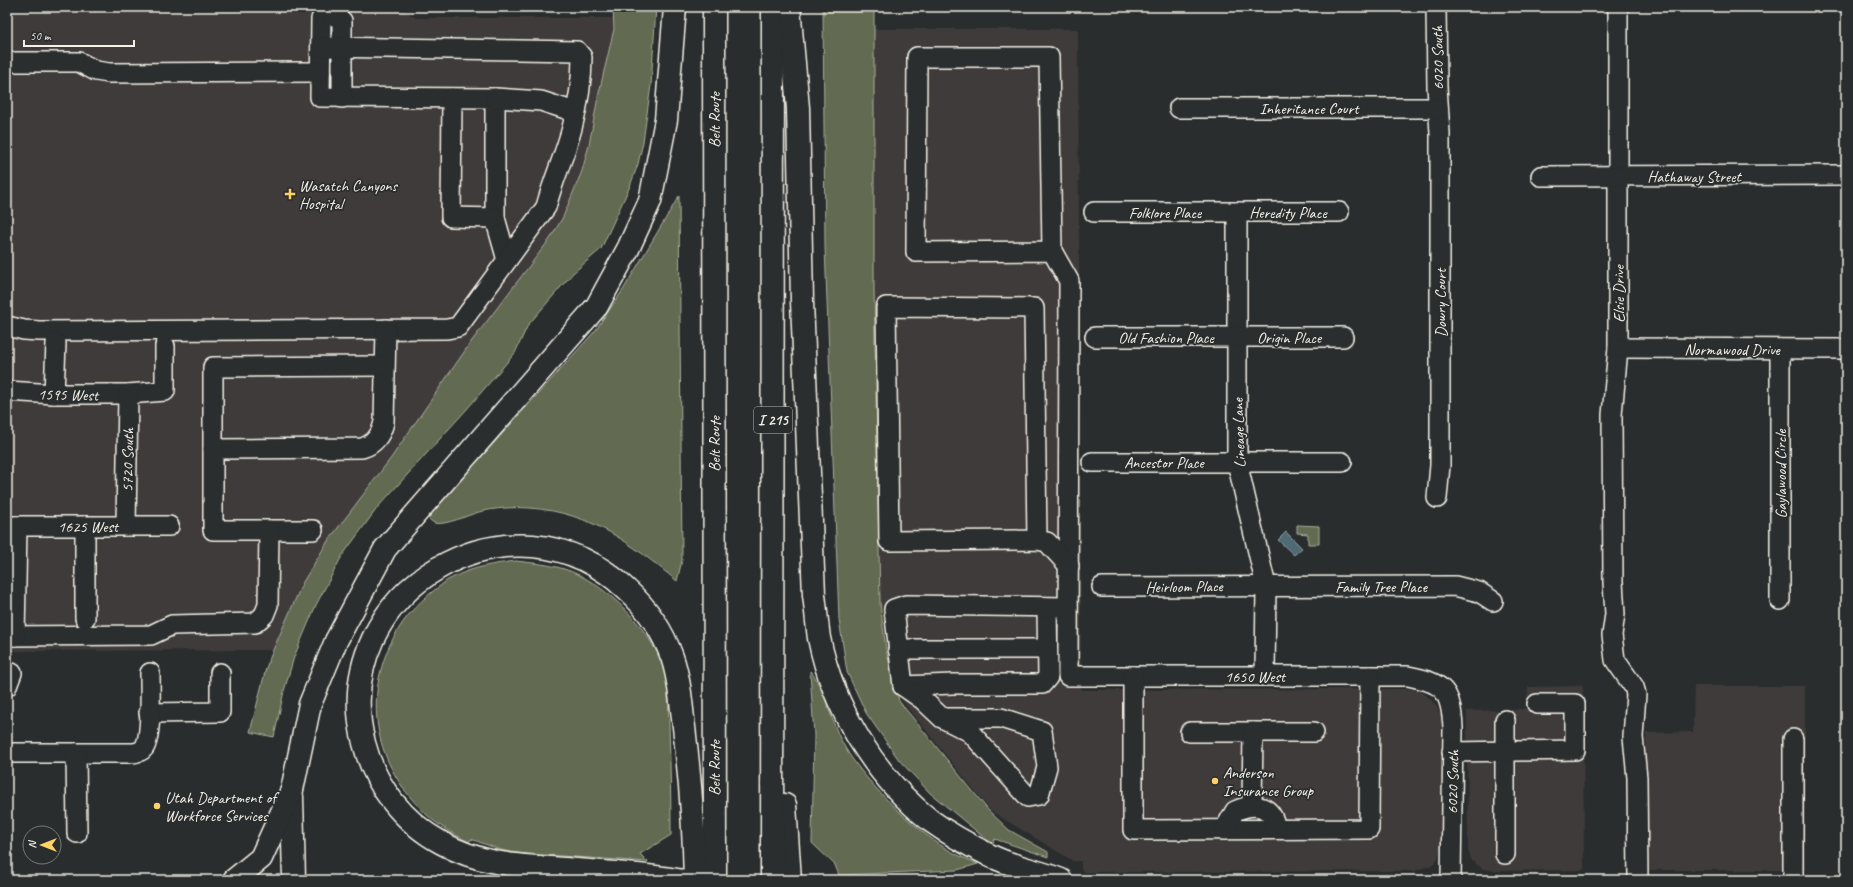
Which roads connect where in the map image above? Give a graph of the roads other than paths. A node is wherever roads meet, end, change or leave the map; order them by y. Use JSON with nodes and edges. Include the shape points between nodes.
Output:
{"nodes":[{"id":1,"x":675,"y":7,"type":"edge"},
{"id":2,"x":714,"y":7,"type":"edge"},
{"id":3,"x":774,"y":7,"type":"edge"},
{"id":4,"x":789,"y":7,"type":"edge"},
{"id":5,"x":1436,"y":7,"type":"edge"},
{"id":6,"x":1618,"y":7,"type":"edge"},
{"id":7,"x":328,"y":9,"type":"edge"},
{"id":8,"x":320,"y":47,"type":"junction"},
{"id":9,"x":342,"y":47,"type":"junction"},
{"id":10,"x":7,"y":62,"type":"edge"},
{"id":11,"x":320,"y":72,"type":"junction"},
{"id":12,"x":342,"y":98,"type":"junction"},
{"id":13,"x":452,"y":98,"type":"junction"},
{"id":14,"x":495,"y":98,"type":"junction"},
{"id":15,"x":1180,"y":108,"type":"dead end"},
{"id":16,"x":1438,"y":108,"type":"junction"},
{"id":17,"x":575,"y":112,"type":"junction"},
{"id":18,"x":1846,"y":175,"type":"edge"},
{"id":19,"x":1541,"y":176,"type":"dead end"},
{"id":20,"x":1618,"y":176,"type":"junction"},
{"id":21,"x":1094,"y":212,"type":"dead end"},
{"id":22,"x":1236,"y":212,"type":"junction"},
{"id":23,"x":1339,"y":212,"type":"dead end"},
{"id":24,"x":495,"y":218,"type":"junction"},
{"id":25,"x":1052,"y":251,"type":"junction"},
{"id":26,"x":507,"y":260,"type":"junction"},
{"id":27,"x":7,"y":326,"type":"edge"},
{"id":28,"x":386,"y":329,"type":"junction"},
{"id":29,"x":1095,"y":337,"type":"dead end"},
{"id":30,"x":1236,"y":337,"type":"junction"},
{"id":31,"x":1343,"y":337,"type":"dead end"},
{"id":32,"x":165,"y":338,"type":"junction"},
{"id":33,"x":56,"y":343,"type":"dead end"},
{"id":34,"x":1618,"y":348,"type":"junction"},
{"id":35,"x":1780,"y":349,"type":"junction"},
{"id":36,"x":1846,"y":349,"type":"edge"},
{"id":37,"x":384,"y":366,"type":"junction"},
{"id":38,"x":7,"y":391,"type":"edge"},
{"id":39,"x":54,"y":394,"type":"junction"},
{"id":40,"x":128,"y":394,"type":"junction"},
{"id":41,"x":213,"y":449,"type":"junction"},
{"id":42,"x":1092,"y":462,"type":"dead end"},
{"id":43,"x":1236,"y":462,"type":"junction"},
{"id":44,"x":1342,"y":462,"type":"dead end"},
{"id":45,"x":1437,"y":498,"type":"dead end"},
{"id":46,"x":12,"y":526,"type":"edge"},
{"id":47,"x":85,"y":526,"type":"junction"},
{"id":48,"x":126,"y":526,"type":"junction"},
{"id":49,"x":169,"y":526,"type":"dead end"},
{"id":50,"x":269,"y":530,"type":"junction"},
{"id":51,"x":313,"y":530,"type":"dead end"},
{"id":52,"x":1038,"y":540,"type":"junction"},
{"id":53,"x":1069,"y":566,"type":"junction"},
{"id":54,"x":1266,"y":586,"type":"junction"},
{"id":55,"x":1102,"y":587,"type":"dead end"},
{"id":56,"x":1780,"y":600,"type":"dead end"},
{"id":57,"x":1493,"y":601,"type":"dead end"},
{"id":58,"x":1047,"y":606,"type":"junction"},
{"id":59,"x":1068,"y":608,"type":"junction"},
{"id":60,"x":85,"y":618,"type":"dead end"},
{"id":61,"x":11,"y":636,"type":"edge"},
{"id":62,"x":898,"y":648,"type":"junction"},
{"id":63,"x":1048,"y":649,"type":"junction"},
{"id":64,"x":150,"y":673,"type":"dead end"},
{"id":65,"x":220,"y":673,"type":"dead end"},
{"id":66,"x":1133,"y":676,"type":"junction"},
{"id":67,"x":1265,"y":676,"type":"junction"},
{"id":68,"x":1370,"y":676,"type":"junction"},
{"id":69,"x":903,"y":686,"type":"junction"},
{"id":70,"x":1440,"y":687,"type":"joint"},
{"id":71,"x":1537,"y":704,"type":"dead end"},
{"id":72,"x":149,"y":713,"type":"junction"},
{"id":73,"x":942,"y":718,"type":"junction"},
{"id":74,"x":1505,"y":720,"type":"dead end"},
{"id":75,"x":1190,"y":732,"type":"dead end"},
{"id":76,"x":1253,"y":732,"type":"junction"},
{"id":77,"x":1314,"y":732,"type":"dead end"},
{"id":78,"x":1793,"y":739,"type":"dead end"},
{"id":79,"x":1505,"y":751,"type":"junction"},
{"id":80,"x":1452,"y":752,"type":"junction"},
{"id":81,"x":7,"y":753,"type":"edge"},
{"id":82,"x":76,"y":753,"type":"junction"},
{"id":83,"x":292,"y":790,"type":"junction"},
{"id":84,"x":1252,"y":806,"type":"junction"},
{"id":85,"x":1276,"y":829,"type":"junction"},
{"id":86,"x":1224,"y":830,"type":"junction"},
{"id":87,"x":77,"y":833,"type":"dead end"},
{"id":88,"x":780,"y":834,"type":"junction"},
{"id":89,"x":1505,"y":854,"type":"dead end"},
{"id":90,"x":234,"y":880,"type":"edge"},
{"id":91,"x":294,"y":880,"type":"edge"},
{"id":92,"x":678,"y":880,"type":"edge"},
{"id":93,"x":695,"y":880,"type":"edge"},
{"id":94,"x":715,"y":880,"type":"edge"},
{"id":95,"x":772,"y":880,"type":"edge"},
{"id":96,"x":790,"y":880,"type":"edge"},
{"id":97,"x":1061,"y":880,"type":"edge"},
{"id":98,"x":1451,"y":880,"type":"edge"},
{"id":99,"x":1638,"y":880,"type":"edge"},
{"id":100,"x":1793,"y":880,"type":"edge"}],
"edges":[{"from":1,"to":83,"type":"highway","via":[[666,120],[650,201],[628,249],[597,306],[385,548],[336,641],[310,704]]},
{"from":2,"to":94,"type":"highway","name":"Belt Route"},
{"from":3,"to":88,"type":"highway","number":"I 215","via":[[772,685]]},
{"from":4,"to":97,"type":"highway","via":[[798,108],[802,301],[814,595],[827,666],[847,719],[875,762],[910,801],[932,821],[990,856]]},
{"from":5,"to":16,"type":"street","name":"6020 South"},
{"from":6,"to":20,"type":"street","name":"Elsie Drive"},
{"from":7,"to":8,"type":"street","via":[[321,19]]},
{"from":7,"to":9,"type":"street","via":[[342,22]]},
{"from":8,"to":9,"type":"street"},
{"from":8,"to":11,"type":"street"},
{"from":9,"to":12,"type":"street"},
{"from":9,"to":17,"type":"street","via":[[577,50],[582,57]]},
{"from":10,"to":11,"type":"street","via":[[79,62],[96,71],[109,73]]},
{"from":11,"to":12,"type":"street","via":[[320,97]]},
{"from":12,"to":13,"type":"street"},
{"from":13,"to":14,"type":"street"},
{"from":13,"to":24,"type":"street","via":[[451,218]]},
{"from":14,"to":17,"type":"street","via":[[541,101]]},
{"from":14,"to":24,"type":"street"},
{"from":15,"to":16,"type":"street","name":"Inheritance Court"},
{"from":16,"to":45,"type":"street","name":"Dowry Court","via":[[1440,465]]},
{"from":17,"to":26,"type":"street","via":[[546,207]]},
{"from":18,"to":20,"type":"street","name":"Hathaway Street"},
{"from":19,"to":20,"type":"street","name":"Hathaway Street"},
{"from":20,"to":34,"type":"street","name":"Elsie Drive"},
{"from":21,"to":22,"type":"street","name":"Folklore Place"},
{"from":22,"to":23,"type":"street","name":"Heredity Place"},
{"from":22,"to":30,"type":"street","name":"Lineage Lane"},
{"from":24,"to":26,"type":"street"},
{"from":25,"to":25,"type":"street","via":[[916,252],[916,56],[1050,57]]},
{"from":25,"to":53,"type":"street","via":[[1069,281]]},
{"from":26,"to":28,"type":"street","via":[[458,327]]},
{"from":27,"to":32,"type":"street","via":[[24,330]]},
{"from":28,"to":32,"type":"street"},
{"from":28,"to":37,"type":"street"},
{"from":29,"to":30,"type":"street","name":"Old Fashion Place"},
{"from":30,"to":31,"type":"street","name":"Origin Place"},
{"from":30,"to":43,"type":"street","name":"Lineage Lane"},
{"from":32,"to":40,"type":"street","name":"1595 West","via":[[164,391]]},
{"from":33,"to":39,"type":"street"},
{"from":34,"to":35,"type":"street","name":"Normawood Drive"},
{"from":34,"to":99,"type":"street","name":"Elsie Drive","via":[[1612,415],[1615,614],[1612,635],[1615,660],[1636,694],[1633,737],[1637,778]]},
{"from":35,"to":36,"type":"street","name":"Normawood Drive"},
{"from":35,"to":56,"type":"street","name":"Gaylawood Circle"},
{"from":37,"to":41,"type":"street","via":[[384,422],[382,432],[370,446]]},
{"from":37,"to":41,"type":"street","via":[[213,367]]},
{"from":38,"to":39,"type":"street","name":"1595 West"},
{"from":39,"to":40,"type":"street","name":"1595 West"},
{"from":40,"to":48,"type":"street","name":"5720 South"},
{"from":41,"to":50,"type":"street","via":[[213,530]]},
{"from":42,"to":43,"type":"street","name":"Ancestor Place"},
{"from":43,"to":44,"type":"street","name":"Ancestor Place"},
{"from":43,"to":54,"type":"street","name":"Lineage Lane"},
{"from":46,"to":47,"type":"street","name":"1625 West"},
{"from":46,"to":61,"type":"street"},
{"from":47,"to":48,"type":"street","name":"1625 West"},
{"from":47,"to":60,"type":"street"},
{"from":48,"to":49,"type":"street","name":"1625 West"},
{"from":50,"to":51,"type":"street"},
{"from":50,"to":61,"type":"street","via":[[268,605],[264,615],[255,623],[172,625],[151,635]]},
{"from":52,"to":52,"type":"street","via":[[889,541],[886,307],[1034,308]]},
{"from":52,"to":53,"type":"street","via":[[1047,542]]},
{"from":53,"to":59,"type":"street"},
{"from":54,"to":55,"type":"street","name":"Heirloom Place"},
{"from":54,"to":57,"type":"street","name":"Family Tree Place","via":[[1455,586],[1473,590]]},
{"from":54,"to":67,"type":"street","name":"Lineage Lane"},
{"from":58,"to":59,"type":"street"},
{"from":58,"to":62,"type":"street","via":[[906,605],[894,609]]},
{"from":58,"to":63,"type":"street"},
{"from":59,"to":66,"type":"street","name":"1650 West","via":[[1068,676]]},
{"from":62,"to":63,"type":"street"},
{"from":62,"to":69,"type":"street"},
{"from":63,"to":69,"type":"street","via":[[1048,677],[1042,684]]},
{"from":64,"to":72,"type":"street"},
{"from":65,"to":72,"type":"street","via":[[220,712]]},
{"from":66,"to":67,"type":"street","name":"1650 West"},
{"from":66,"to":86,"type":"street","via":[[1133,830]]},
{"from":67,"to":68,"type":"street","name":"1650 West"},
{"from":68,"to":70,"type":"street","name":"1650 West","via":[[1408,676],[1432,682]]},
{"from":68,"to":85,"type":"street","via":[[1369,829]]},
{"from":69,"to":73,"type":"street"},
{"from":70,"to":80,"type":"street","name":"6020 South","via":[[1452,713]]},
{"from":71,"to":79,"type":"street","via":[[1575,704],[1575,750]]},
{"from":72,"to":82,"type":"street","via":[[147,739],[140,751]]},
{"from":73,"to":73,"type":"street","via":[[970,732],[1028,797],[1039,794],[1047,767],[1042,731],[1002,718]]},
{"from":74,"to":79,"type":"street"},
{"from":75,"to":76,"type":"street"},
{"from":76,"to":77,"type":"street"},
{"from":76,"to":84,"type":"street"},
{"from":78,"to":100,"type":"street"},
{"from":79,"to":80,"type":"street"},
{"from":79,"to":89,"type":"street"},
{"from":80,"to":98,"type":"street","name":"6020 South"},
{"from":81,"to":82,"type":"street"},
{"from":82,"to":87,"type":"street"},
{"from":83,"to":90,"type":"highway","via":[[261,858]]},
{"from":83,"to":91,"type":"highway"},
{"from":84,"to":85,"type":"street","via":[[1269,811]]},
{"from":84,"to":86,"type":"street","via":[[1235,811]]},
{"from":85,"to":86,"type":"street"},
{"from":88,"to":95,"type":"highway","number":"I 215"},
{"from":88,"to":96,"type":"highway"},
{"from":92,"to":93,"type":"highway","via":[[500,864],[450,847],[427,835],[411,822],[386,793],[368,755],[362,735],[359,701],[362,675],[372,640],[405,593],[436,568],[474,552],[516,544],[557,549],[598,565],[616,578],[635,597],[662,633],[673,658],[679,684],[690,774]]}]}
